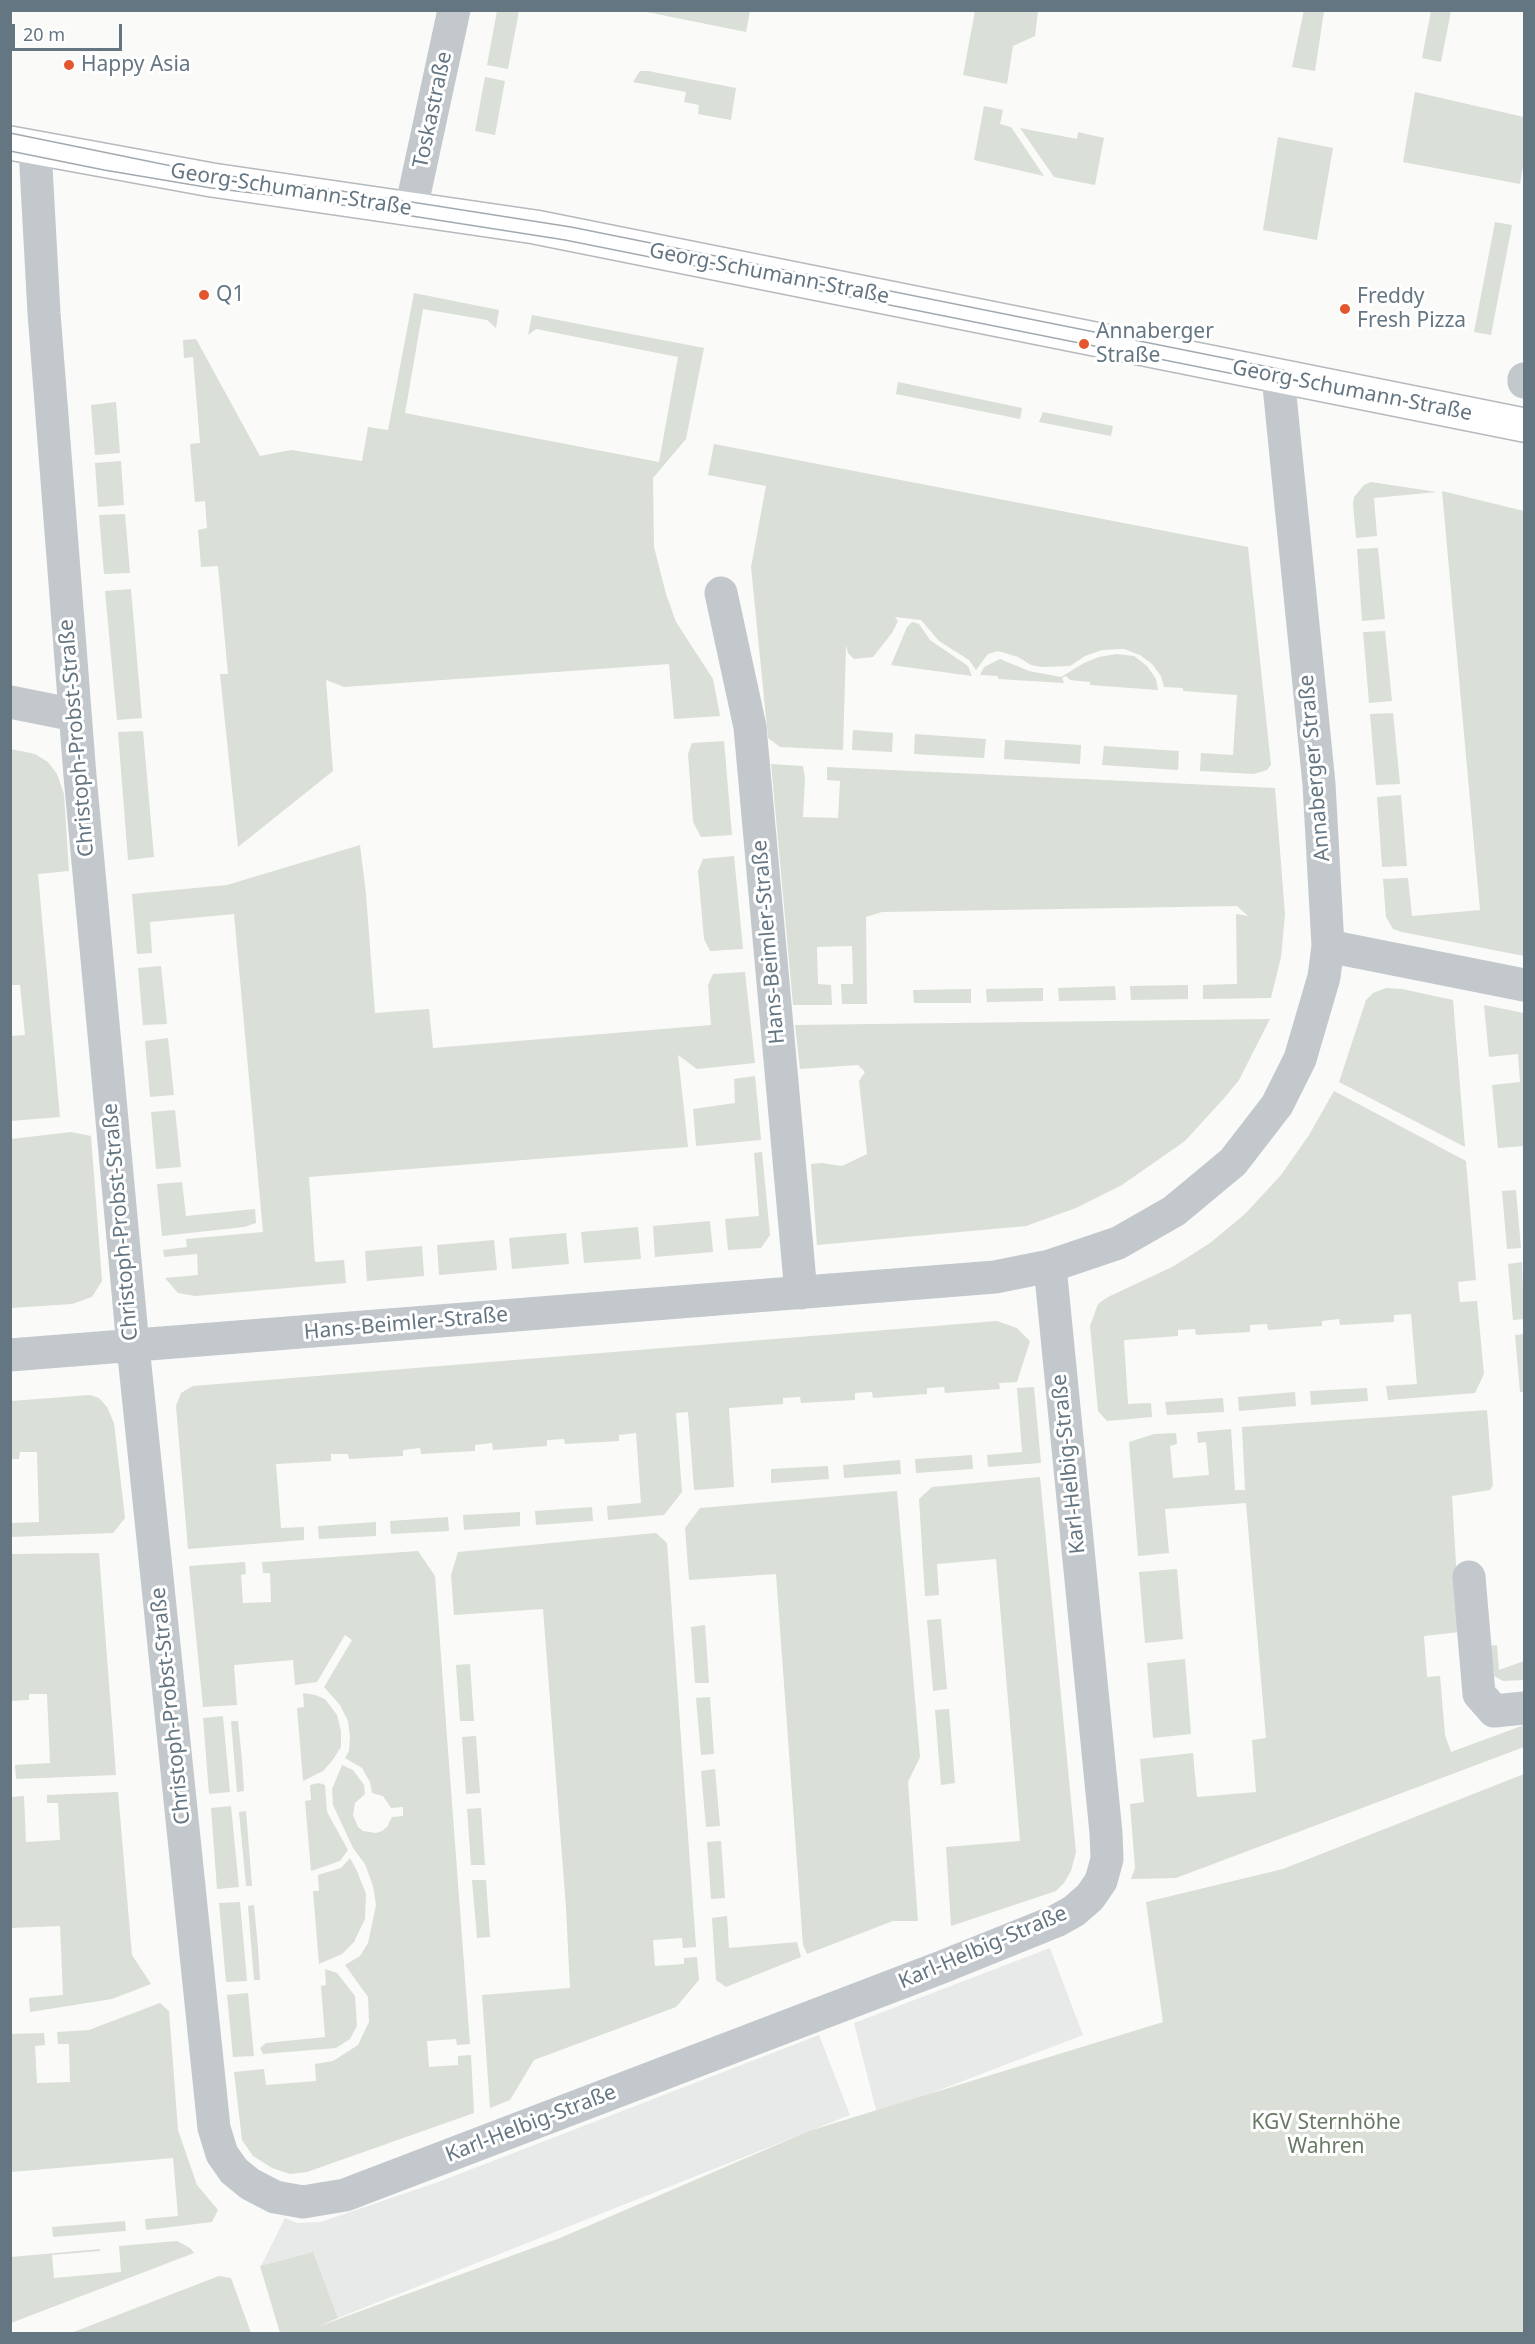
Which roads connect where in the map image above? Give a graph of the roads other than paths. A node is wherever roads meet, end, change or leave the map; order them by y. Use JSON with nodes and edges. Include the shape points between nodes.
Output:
{"nodes":[{"id":1,"x":454,"y":10,"type":"edge"},
{"id":2,"x":23,"y":145,"type":"edge"},
{"id":3,"x":411,"y":209,"type":"junction"},
{"id":4,"x":1278,"y":376,"type":"junction"},
{"id":5,"x":1524,"y":425,"type":"edge"},
{"id":6,"x":721,"y":593,"type":"dead end"},
{"id":7,"x":10,"y":702,"type":"edge"},
{"id":8,"x":75,"y":715,"type":"junction"},
{"id":9,"x":1328,"y":946,"type":"junction"},
{"id":10,"x":1524,"y":985,"type":"edge"},
{"id":11,"x":1050,"y":1266,"type":"junction"},
{"id":12,"x":801,"y":1293,"type":"junction"},
{"id":13,"x":133,"y":1346,"type":"junction"},
{"id":14,"x":10,"y":1355,"type":"edge"},
{"id":15,"x":1469,"y":1576,"type":"dead end"},
{"id":16,"x":1524,"y":1708,"type":"edge"},
{"id":17,"x":345,"y":2195,"type":"joint"}],
"edges":[{"from":1,"to":3,"type":"street","name":"Toskastraße"},
{"from":2,"to":3,"type":"main road","name":"Georg-Schumann-Straße","via":[[212,180]]},
{"from":2,"to":8,"type":"street","name":"Christoph-Probst-Straße","via":[[44,313]]},
{"from":3,"to":4,"type":"main road","name":"Georg-Schumann-Straße","via":[[535,227]]},
{"from":4,"to":5,"type":"main road","name":"Georg-Schumann-Straße"},
{"from":4,"to":9,"type":"street","name":"Annaberger Straße","via":[[1318,784]]},
{"from":6,"to":12,"type":"street","name":"Hans-Beimler-Straße","via":[[750,727]]},
{"from":7,"to":8,"type":"street"},
{"from":8,"to":13,"type":"street","name":"Christoph-Probst-Straße"},
{"from":9,"to":10,"type":"street"},
{"from":9,"to":11,"type":"street","name":"Hans-Beimler-Straße","via":[[1324,978],[1300,1059],[1277,1105],[1233,1162],[1174,1211],[1118,1243]]},
{"from":11,"to":12,"type":"street","name":"Hans-Beimler-Straße","via":[[994,1277]]},
{"from":11,"to":17,"type":"street","name":"Karl-Helbig-Straße","via":[[1106,1833],[1107,1859],[1101,1881],[1090,1897],[1056,1921],[942,1967]]},
{"from":12,"to":13,"type":"street","name":"Hans-Beimler-Straße"},
{"from":13,"to":14,"type":"street","name":"Hans-Beimler-Straße"},
{"from":13,"to":17,"type":"street","name":"Christoph-Probst-Straße","via":[[214,2128],[222,2154],[234,2171],[258,2189],[303,2202]]},
{"from":15,"to":16,"type":"street","via":[[1479,1694],[1494,1711]]}]}
